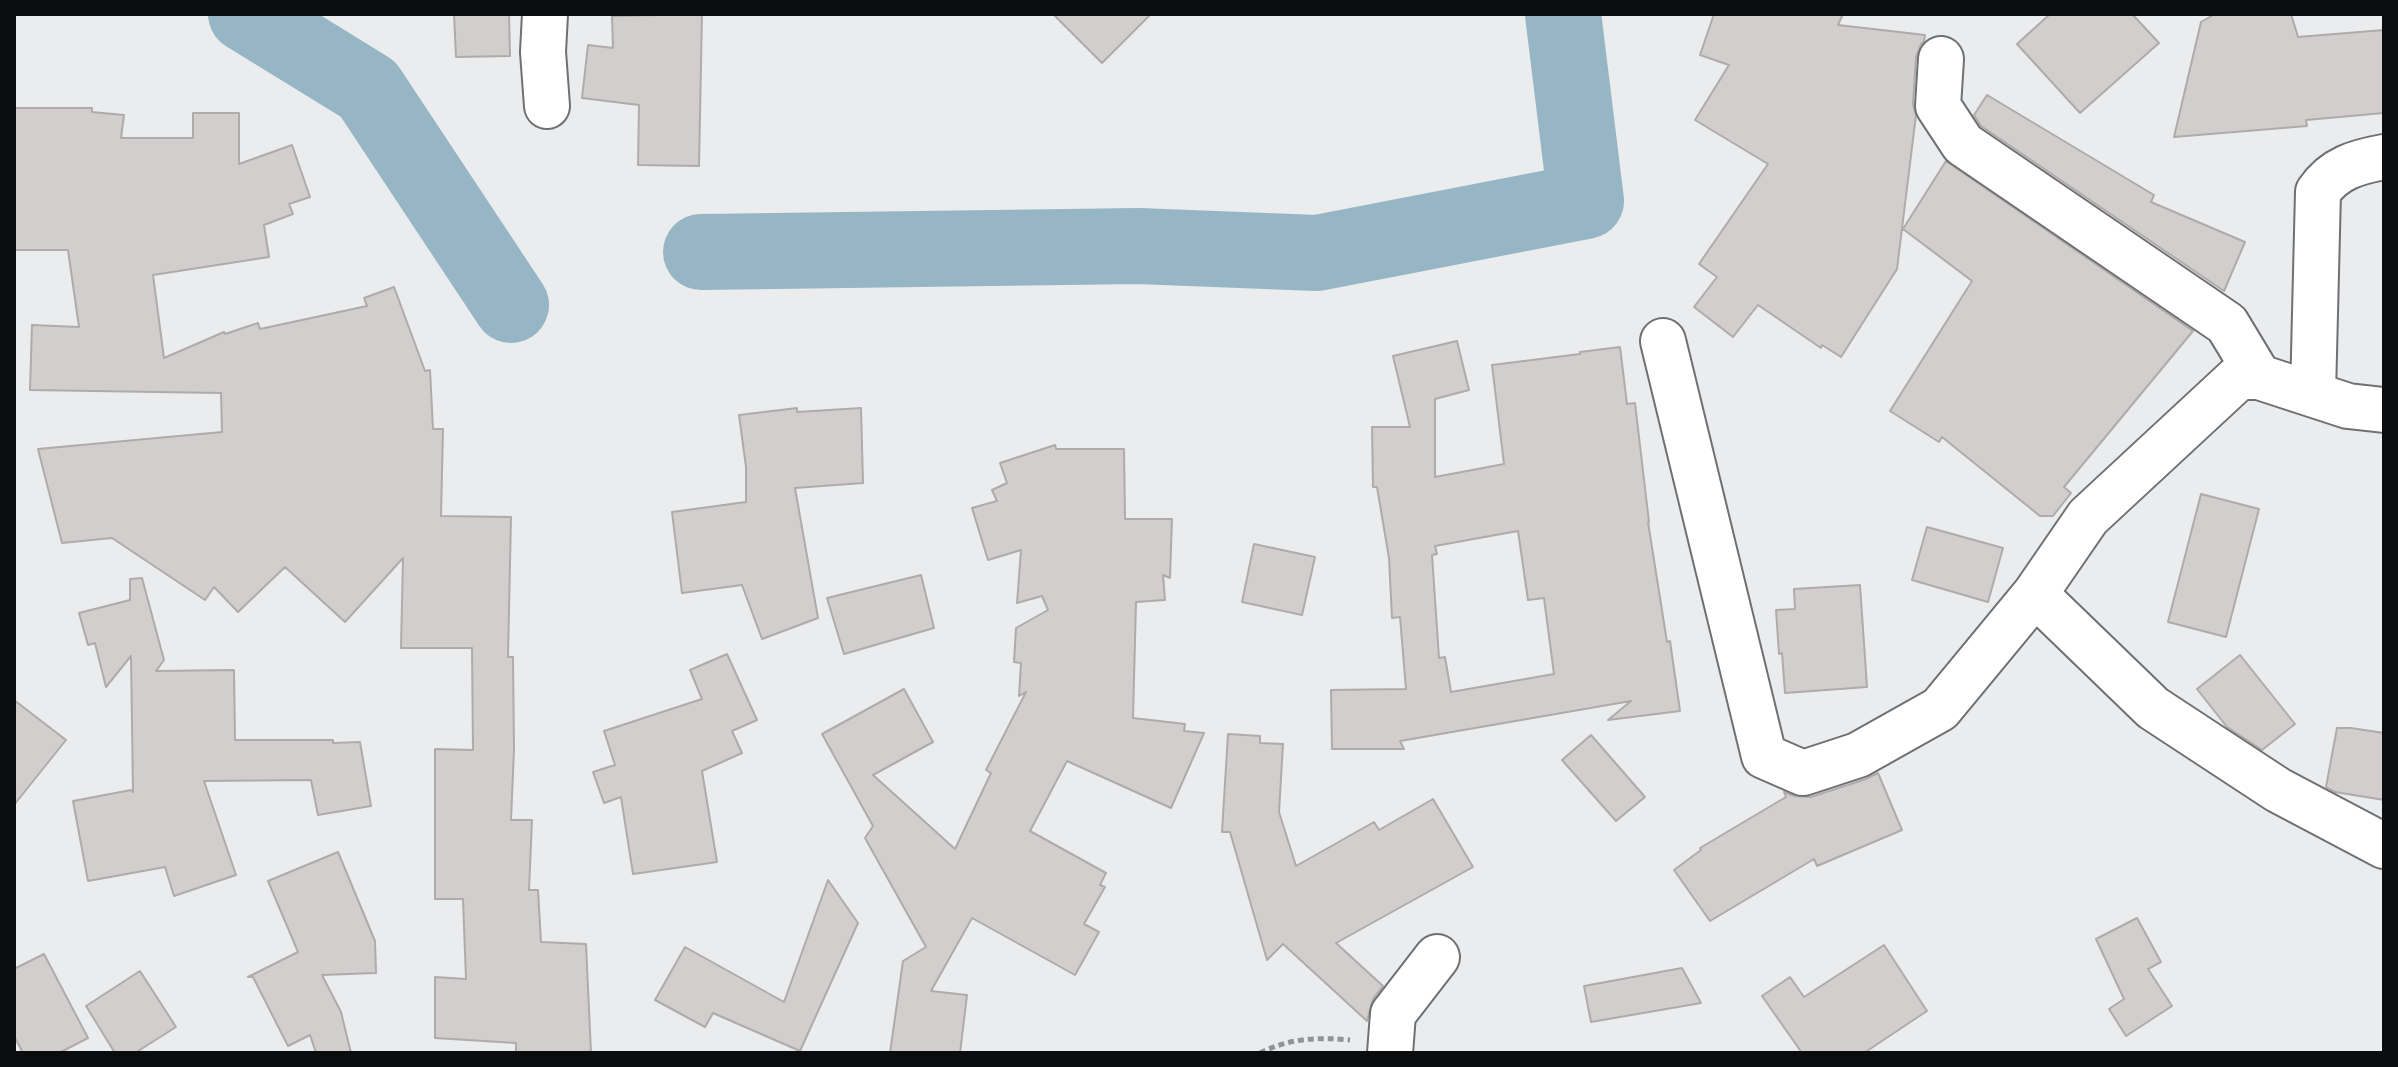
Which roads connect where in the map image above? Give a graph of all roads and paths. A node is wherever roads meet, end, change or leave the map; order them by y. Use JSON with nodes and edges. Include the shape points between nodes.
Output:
{"nodes":[{"id":1,"x":545,"y":14,"type":"edge"},
{"id":2,"x":1941,"y":59,"type":"dead end"},
{"id":3,"x":547,"y":106,"type":"dead end"},
{"id":4,"x":2384,"y":157,"type":"edge"},
{"id":5,"x":1663,"y":341,"type":"dead end"},
{"id":6,"x":2259,"y":377,"type":"junction"},
{"id":7,"x":2313,"y":394,"type":"junction"},
{"id":8,"x":2384,"y":410,"type":"edge"},
{"id":9,"x":2035,"y":594,"type":"junction"},
{"id":10,"x":2384,"y":846,"type":"edge"},
{"id":11,"x":1437,"y":957,"type":"dead end"},
{"id":12,"x":1391,"y":1048,"type":"edge"},
{"id":13,"x":1260,"y":1053,"type":"edge"}],
"edges":[{"from":1,"to":3,"type":"street"},
{"from":2,"to":6,"type":"street","via":[[1938,106],[1963,144],[2227,324]]},
{"from":4,"to":7,"type":"street","via":[[2340,169],[2318,192]]},
{"from":5,"to":9,"type":"street","via":[[1764,756],[1803,773],[1858,755],[1940,709]]},
{"from":6,"to":7,"type":"street"},
{"from":6,"to":9,"type":"street","via":[[2239,377],[2088,517]]},
{"from":7,"to":8,"type":"street","via":[[2348,406]]},
{"from":9,"to":10,"type":"street","via":[[2153,708],[2278,790]]},
{"from":11,"to":12,"type":"street","via":[[1393,1014]]},
{"from":12,"to":13,"type":"path","via":[[1314,1037]]}]}
